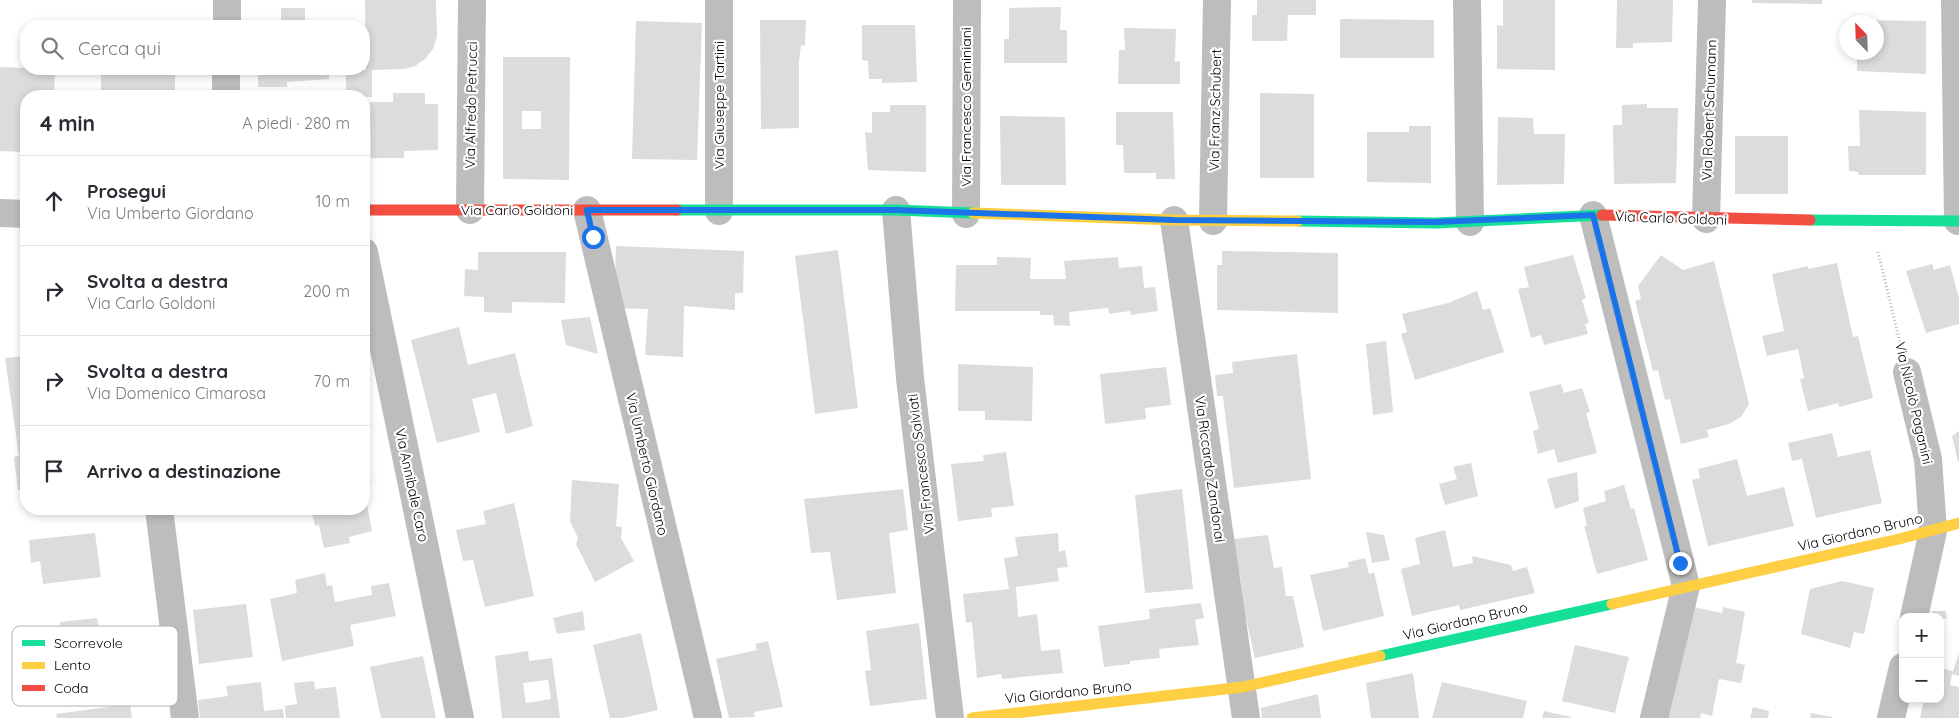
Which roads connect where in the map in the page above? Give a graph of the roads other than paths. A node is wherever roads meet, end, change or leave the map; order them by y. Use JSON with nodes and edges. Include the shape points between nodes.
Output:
{"nodes":[{"id":1,"x":227,"y":0,"type":"edge"},
{"id":2,"x":472,"y":0,"type":"edge"},
{"id":3,"x":719,"y":0,"type":"edge"},
{"id":4,"x":967,"y":0,"type":"edge"},
{"id":5,"x":1217,"y":0,"type":"edge"},
{"id":6,"x":1467,"y":0,"type":"edge"},
{"id":7,"x":1712,"y":0,"type":"edge"},
{"id":8,"x":1955,"y":0,"type":"edge"},
{"id":9,"x":227,"y":20,"type":"edge"},
{"id":10,"x":226,"y":75,"type":"edge"},
{"id":11,"x":226,"y":90,"type":"edge"},
{"id":12,"x":370,"y":210,"type":"edge"},
{"id":13,"x":470,"y":210,"type":"junction"},
{"id":14,"x":587,"y":210,"type":"junction"},
{"id":15,"x":719,"y":210,"type":"junction"},
{"id":16,"x":896,"y":210,"type":"junction"},
{"id":17,"x":0,"y":213,"type":"edge"},
{"id":18,"x":20,"y":214,"type":"edge"},
{"id":19,"x":966,"y":214,"type":"junction"},
{"id":20,"x":1593,"y":215,"type":"junction"},
{"id":21,"x":1706,"y":219,"type":"junction"},
{"id":22,"x":1174,"y":220,"type":"junction"},
{"id":23,"x":1213,"y":221,"type":"junction"},
{"id":24,"x":1958,"y":221,"type":"edge"},
{"id":25,"x":1470,"y":222,"type":"junction"},
{"id":26,"x":370,"y":281,"type":"edge"},
{"id":27,"x":1907,"y":372,"type":"road end"},
{"id":28,"x":160,"y":515,"type":"edge"},
{"id":29,"x":1959,"y":523,"type":"edge"},
{"id":30,"x":1933,"y":530,"type":"junction"},
{"id":31,"x":1686,"y":586,"type":"junction"},
{"id":32,"x":1915,"y":613,"type":"edge"},
{"id":33,"x":174,"y":626,"type":"edge"},
{"id":34,"x":178,"y":662,"type":"edge"},
{"id":35,"x":1899,"y":683,"type":"edge"},
{"id":36,"x":1243,"y":687,"type":"junction"},
{"id":37,"x":185,"y":718,"type":"edge"},
{"id":38,"x":460,"y":718,"type":"edge"},
{"id":39,"x":708,"y":718,"type":"edge"},
{"id":40,"x":950,"y":718,"type":"edge"},
{"id":41,"x":972,"y":718,"type":"edge"},
{"id":42,"x":1246,"y":718,"type":"edge"},
{"id":43,"x":1654,"y":718,"type":"edge"},
{"id":44,"x":1891,"y":718,"type":"edge"}],
"edges":[{"from":1,"to":9,"type":"street"},
{"from":2,"to":13,"type":"street","name":"Via Alfredo Petrucci"},
{"from":3,"to":15,"type":"street","name":"Via Giuseppe Tartini"},
{"from":4,"to":19,"type":"street","name":"Via Francesco Geminiani"},
{"from":5,"to":23,"type":"street","name":"Via Franz Schubert"},
{"from":6,"to":25,"type":"street"},
{"from":7,"to":21,"type":"street","name":"Via Robert Schumann"},
{"from":8,"to":24,"type":"street"},
{"from":10,"to":11,"type":"street"},
{"from":12,"to":13,"type":"street","name":"Via Carlo Goldoni"},
{"from":13,"to":14,"type":"street","name":"Via Carlo Goldoni"},
{"from":14,"to":15,"type":"street","name":"Via Carlo Goldoni"},
{"from":14,"to":39,"type":"street","name":"Via Umberto Giordano"},
{"from":15,"to":16,"type":"street","name":"Via Carlo Goldoni"},
{"from":16,"to":19,"type":"street","name":"Via Carlo Goldoni"},
{"from":16,"to":40,"type":"street","name":"Via Francesco Salviati","via":[[910,378]]},
{"from":17,"to":18,"type":"street"},
{"from":19,"to":22,"type":"street","name":"Via Carlo Goldoni"},
{"from":20,"to":21,"type":"street","name":"Via Carlo Goldoni"},
{"from":20,"to":25,"type":"street","name":"Via Carlo Goldoni"},
{"from":20,"to":31,"type":"street"},
{"from":21,"to":24,"type":"street","name":"Via Carlo Goldoni"},
{"from":22,"to":23,"type":"street","name":"Via Carlo Goldoni"},
{"from":22,"to":36,"type":"street","name":"Via Riccardo Zandonai"},
{"from":23,"to":25,"type":"street","name":"Via Carlo Goldoni"},
{"from":26,"to":38,"type":"street","name":"Via Annibale Caro"},
{"from":27,"to":30,"type":"street","name":"Via Nicolò Paganini","via":[[1928,459]]},
{"from":28,"to":33,"type":"street"},
{"from":29,"to":30,"type":"street","name":"Via Giordano Bruno"},
{"from":30,"to":31,"type":"street","name":"Via Giordano Bruno"},
{"from":30,"to":32,"type":"street","name":"Via Nicolò Paganini"},
{"from":31,"to":36,"type":"street","name":"Via Giordano Bruno"},
{"from":31,"to":43,"type":"street"},
{"from":34,"to":37,"type":"street"},
{"from":35,"to":44,"type":"street"},
{"from":36,"to":41,"type":"street","name":"Via Giordano Bruno"},
{"from":36,"to":42,"type":"street","name":"Via Riccardo Zandonai"}]}
